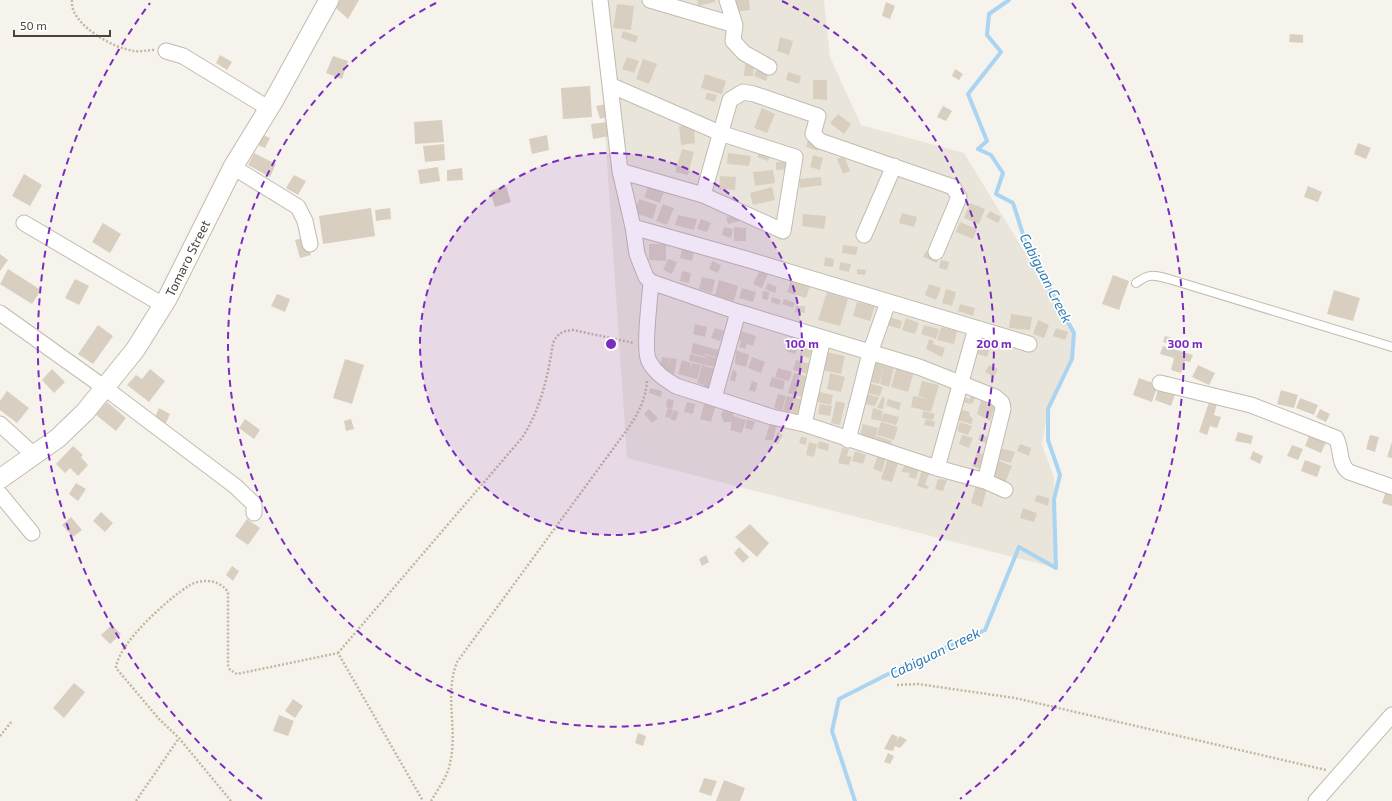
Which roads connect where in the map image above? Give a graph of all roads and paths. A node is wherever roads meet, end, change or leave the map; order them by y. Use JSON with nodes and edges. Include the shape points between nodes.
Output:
{"nodes":[{"id":1,"x":72,"y":0,"type":"edge"},
{"id":2,"x":329,"y":0,"type":"edge"},
{"id":3,"x":600,"y":0,"type":"edge"},
{"id":4,"x":650,"y":0,"type":"edge"},
{"id":5,"x":727,"y":0,"type":"edge"},
{"id":6,"x":735,"y":25,"type":"junction"},
{"id":7,"x":166,"y":51,"type":"joint"},
{"id":8,"x":769,"y":67,"type":"dead end"},
{"id":9,"x":610,"y":85,"type":"junction"},
{"id":10,"x":268,"y":108,"type":"junction"},
{"id":11,"x":720,"y":134,"type":"junction"},
{"id":12,"x":894,"y":166,"type":"junction"},
{"id":13,"x":233,"y":167,"type":"junction"},
{"id":14,"x":620,"y":171,"type":"junction"},
{"id":15,"x":702,"y":195,"type":"junction"},
{"id":16,"x":24,"y":223,"type":"dead end"},
{"id":17,"x":633,"y":227,"type":"junction"},
{"id":18,"x":864,"y":235,"type":"dead end"},
{"id":19,"x":310,"y":244,"type":"dead end"},
{"id":20,"x":936,"y":252,"type":"dead end"},
{"id":21,"x":651,"y":282,"type":"junction"},
{"id":22,"x":1136,"y":283,"type":"dead end"},
{"id":23,"x":888,"y":302,"type":"junction"},
{"id":24,"x":163,"y":305,"type":"junction"},
{"id":25,"x":738,"y":312,"type":"junction"},
{"id":26,"x":0,"y":313,"type":"edge"},
{"id":27,"x":976,"y":328,"type":"junction"},
{"id":28,"x":823,"y":338,"type":"junction"},
{"id":29,"x":1029,"y":344,"type":"dead end"},
{"id":30,"x":1392,"y":347,"type":"edge"},
{"id":31,"x":870,"y":352,"type":"junction"},
{"id":32,"x":647,"y":353,"type":"junction"},
{"id":33,"x":959,"y":383,"type":"junction"},
{"id":34,"x":1160,"y":383,"type":"dead end"},
{"id":35,"x":105,"y":388,"type":"junction"},
{"id":36,"x":714,"y":398,"type":"junction"},
{"id":37,"x":0,"y":424,"type":"edge"},
{"id":38,"x":804,"y":424,"type":"junction"},
{"id":39,"x":848,"y":440,"type":"junction"},
{"id":40,"x":34,"y":455,"type":"junction"},
{"id":41,"x":937,"y":468,"type":"junction"},
{"id":42,"x":0,"y":479,"type":"edge"},
{"id":43,"x":985,"y":481,"type":"junction"},
{"id":44,"x":1392,"y":487,"type":"edge"},
{"id":45,"x":1006,"y":490,"type":"dead end"},
{"id":46,"x":0,"y":494,"type":"edge"},
{"id":47,"x":254,"y":513,"type":"dead end"},
{"id":48,"x":32,"y":533,"type":"dead end"},
{"id":49,"x":338,"y":654,"type":"junction"},
{"id":50,"x":897,"y":685,"type":"dead end"},
{"id":51,"x":1392,"y":715,"type":"edge"},
{"id":52,"x":12,"y":721,"type":"dead end"},
{"id":53,"x":0,"y":736,"type":"edge"},
{"id":54,"x":178,"y":738,"type":"junction"},
{"id":55,"x":1340,"y":773,"type":"junction"},
{"id":56,"x":136,"y":801,"type":"edge"},
{"id":57,"x":231,"y":801,"type":"edge"},
{"id":58,"x":423,"y":801,"type":"edge"},
{"id":59,"x":431,"y":801,"type":"edge"},
{"id":60,"x":1316,"y":801,"type":"edge"}],
"edges":[{"from":1,"to":7,"type":"path","via":[[80,22],[115,46],[136,51]]},
{"from":2,"to":10,"type":"street","name":"Tomaro Street"},
{"from":3,"to":9,"type":"street"},
{"from":4,"to":6,"type":"street"},
{"from":5,"to":6,"type":"street"},
{"from":6,"to":8,"type":"street","via":[[733,41],[738,48]]},
{"from":7,"to":10,"type":"street","via":[[183,56]]},
{"from":9,"to":11,"type":"street"},
{"from":9,"to":14,"type":"street"},
{"from":10,"to":13,"type":"street","name":"Tomaro Street"},
{"from":11,"to":12,"type":"street","via":[[730,100],[743,92],[754,94],[818,116],[813,134],[820,141]]},
{"from":11,"to":15,"type":"street"},
{"from":11,"to":15,"type":"street","via":[[795,157],[783,231]]},
{"from":12,"to":18,"type":"street"},
{"from":12,"to":20,"type":"street","via":[[953,187],[959,197]]},
{"from":13,"to":19,"type":"street","via":[[298,208],[305,221]]},
{"from":13,"to":24,"type":"street","name":"Tomaro Street"},
{"from":14,"to":15,"type":"street"},
{"from":14,"to":17,"type":"street"},
{"from":16,"to":24,"type":"street"},
{"from":17,"to":21,"type":"street","via":[[641,268]]},
{"from":17,"to":23,"type":"street"},
{"from":21,"to":25,"type":"street"},
{"from":21,"to":32,"type":"street"},
{"from":22,"to":30,"type":"lane","via":[[1146,276],[1153,275],[1169,279]]},
{"from":23,"to":27,"type":"street"},
{"from":23,"to":31,"type":"street"},
{"from":24,"to":35,"type":"street","name":"Tomaro Street","via":[[135,350]]},
{"from":25,"to":28,"type":"street"},
{"from":25,"to":36,"type":"street"},
{"from":26,"to":35,"type":"street"},
{"from":27,"to":29,"type":"street"},
{"from":27,"to":33,"type":"street"},
{"from":28,"to":31,"type":"street"},
{"from":28,"to":38,"type":"street"},
{"from":31,"to":33,"type":"street"},
{"from":31,"to":39,"type":"street"},
{"from":32,"to":36,"type":"street","via":[[660,376],[676,386]]},
{"from":32,"to":49,"type":"path","via":[[573,330],[557,335],[537,412],[531,425]]},
{"from":32,"to":59,"type":"path","via":[[646,388],[639,411],[630,427],[458,662],[452,675],[450,764]]},
{"from":33,"to":41,"type":"street"},
{"from":33,"to":43,"type":"street","via":[[995,397],[1003,405]]},
{"from":34,"to":44,"type":"street","via":[[1251,405],[1336,438],[1340,445],[1344,468]]},
{"from":35,"to":40,"type":"street","name":"Tomaro Street","via":[[58,438]]},
{"from":35,"to":47,"type":"street","via":[[247,496],[254,504]]},
{"from":36,"to":38,"type":"street","via":[[772,417]]},
{"from":37,"to":40,"type":"street"},
{"from":38,"to":39,"type":"street"},
{"from":39,"to":41,"type":"street"},
{"from":40,"to":42,"type":"street","name":"Tomaro Street"},
{"from":41,"to":43,"type":"street"},
{"from":43,"to":45,"type":"street"},
{"from":46,"to":48,"type":"street"},
{"from":49,"to":54,"type":"path","via":[[233,673],[228,665],[228,592],[223,585],[210,580],[191,585],[142,625],[117,660],[116,668]]},
{"from":49,"to":58,"type":"path"},
{"from":50,"to":55,"type":"path","via":[[918,684],[1015,698]]},
{"from":51,"to":55,"type":"street"},
{"from":52,"to":53,"type":"path"},
{"from":54,"to":56,"type":"path"},
{"from":54,"to":57,"type":"path"},
{"from":55,"to":60,"type":"street"}]}
